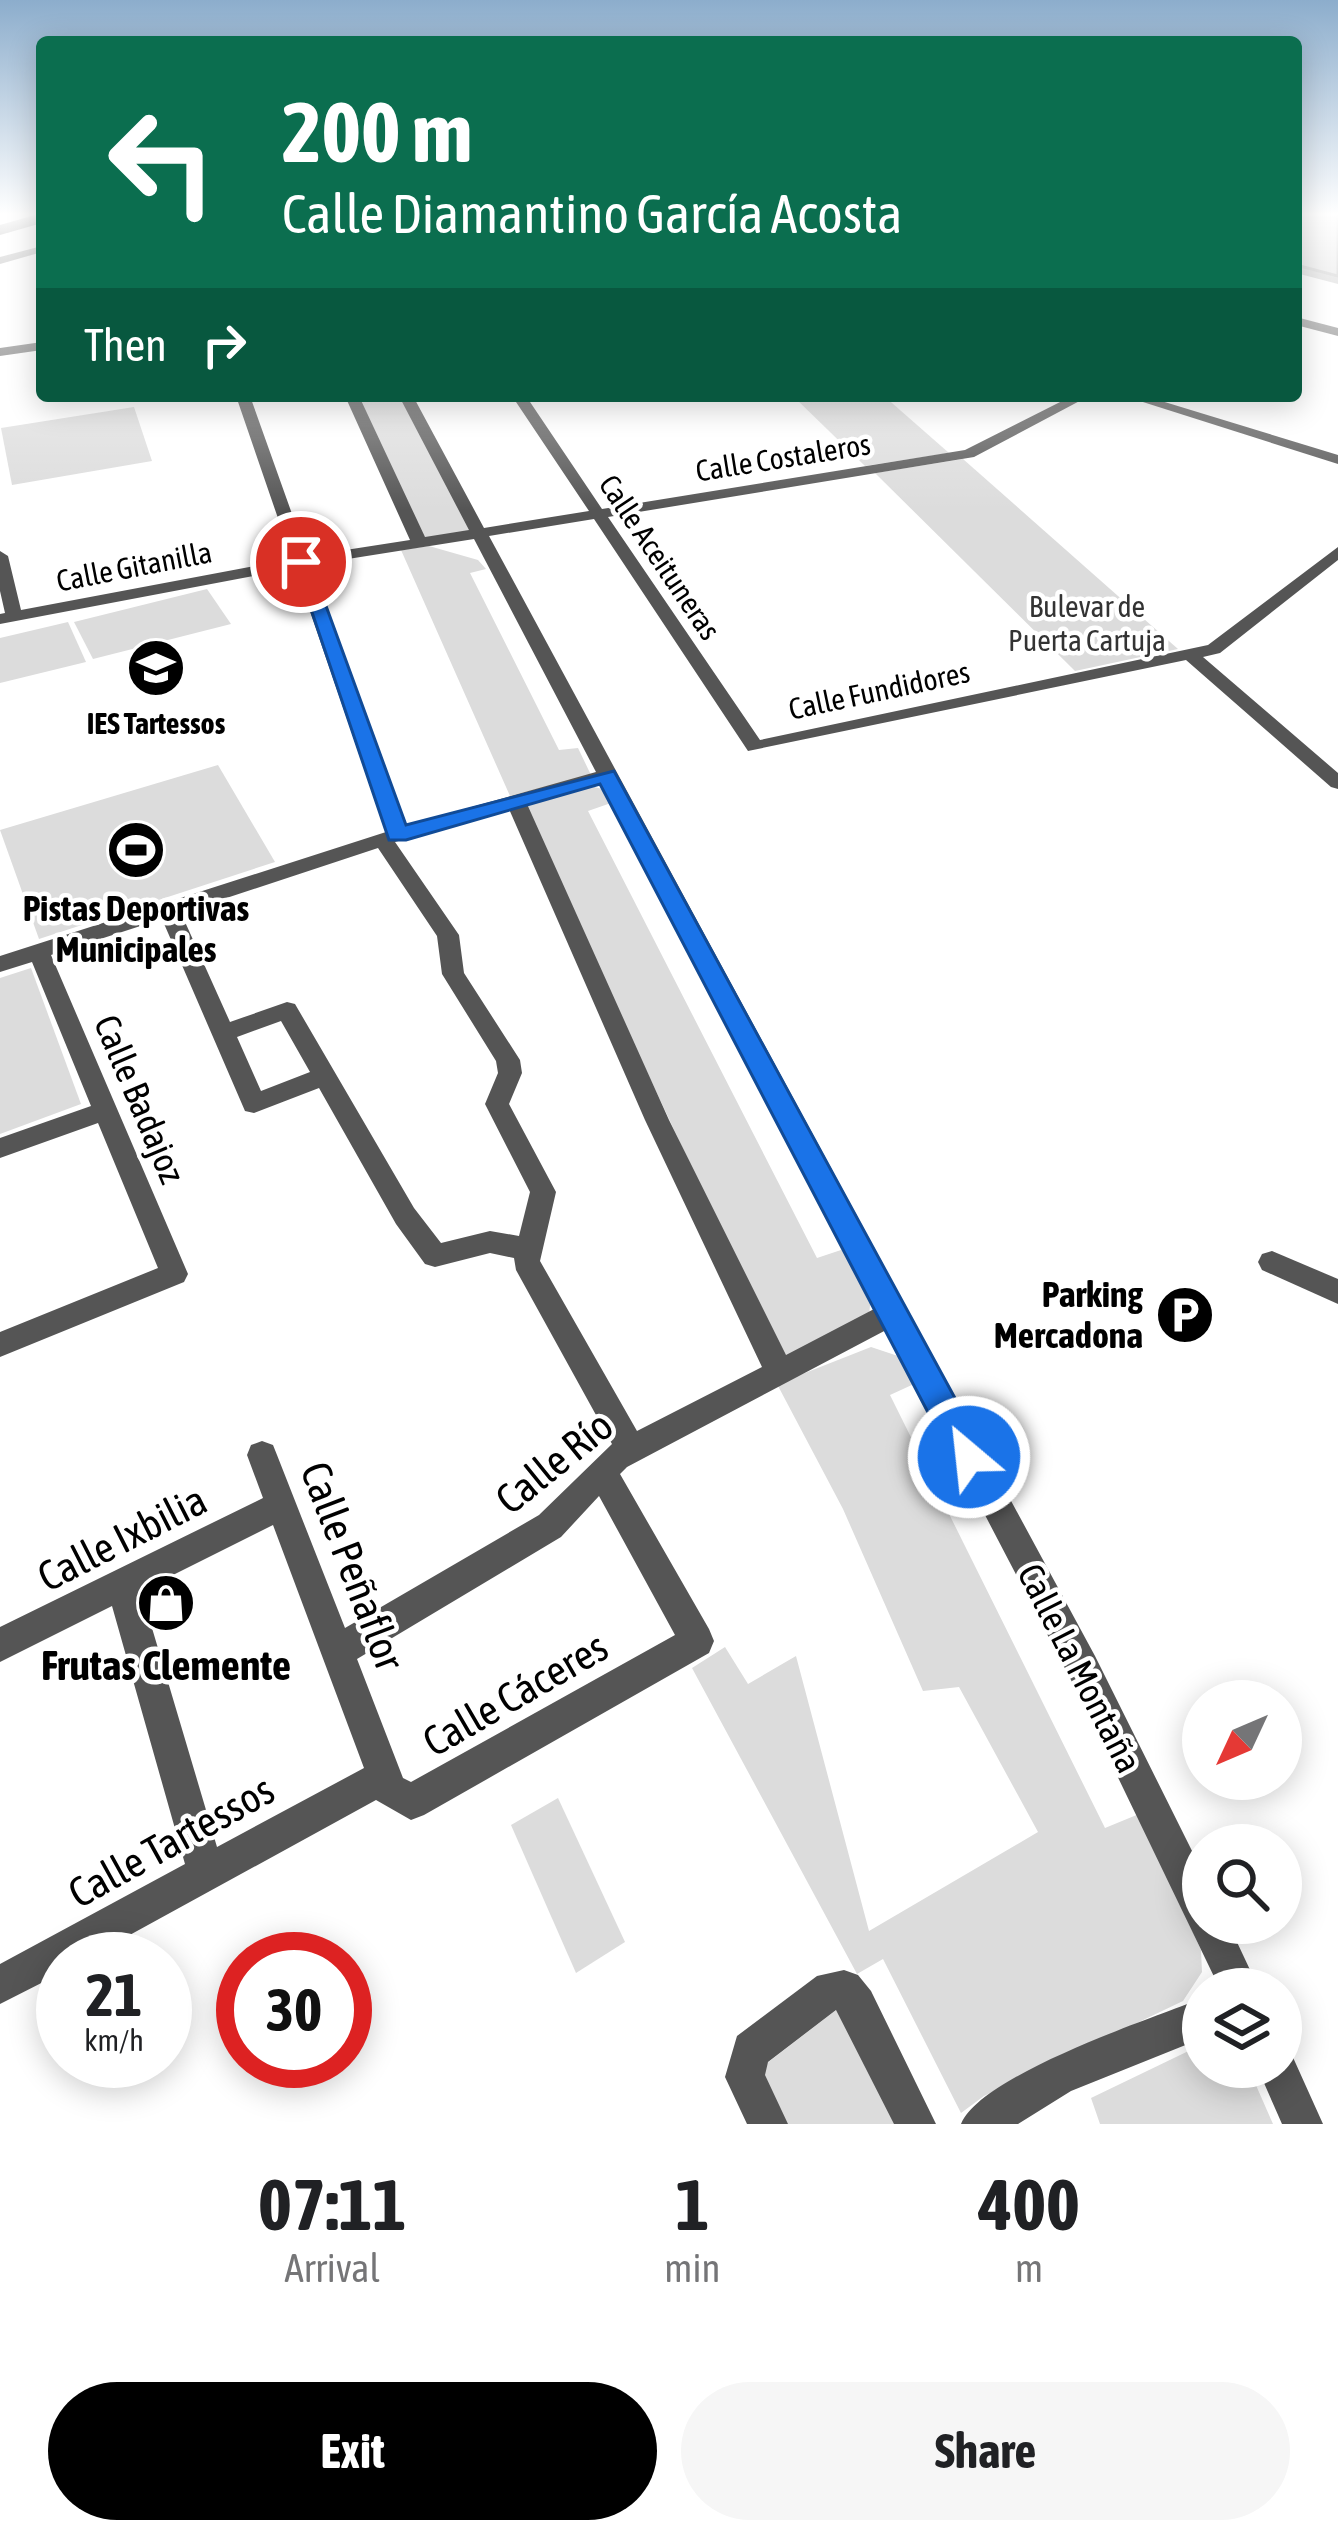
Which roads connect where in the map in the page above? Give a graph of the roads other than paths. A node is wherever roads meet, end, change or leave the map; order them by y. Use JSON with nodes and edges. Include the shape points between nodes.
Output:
{"nodes":[{"id":1,"x":1302,"y":323,"type":"edge"},
{"id":2,"x":1338,"y":332,"type":"edge"},
{"id":3,"x":36,"y":347,"type":"edge"},
{"id":4,"x":0,"y":352,"type":"edge"},
{"id":5,"x":245,"y":402,"type":"edge"},
{"id":6,"x":355,"y":402,"type":"edge"},
{"id":7,"x":409,"y":402,"type":"edge"},
{"id":8,"x":523,"y":402,"type":"edge"},
{"id":9,"x":1070,"y":402,"type":"edge"},
{"id":10,"x":1150,"y":402,"type":"edge"},
{"id":11,"x":1338,"y":460,"type":"edge"},
{"id":12,"x":599,"y":514,"type":"junction"},
{"id":13,"x":481,"y":534,"type":"junction"},
{"id":14,"x":425,"y":543,"type":"junction"},
{"id":15,"x":1338,"y":553,"type":"edge"},
{"id":16,"x":0,"y":556,"type":"edge"},
{"id":17,"x":301,"y":562,"type":"junction"},
{"id":18,"x":498,"y":567,"type":"junction"},
{"id":19,"x":7,"y":618,"type":"edge"},
{"id":20,"x":1192,"y":655,"type":"junction"},
{"id":21,"x":755,"y":748,"type":"joint"},
{"id":22,"x":607,"y":775,"type":"junction"},
{"id":23,"x":1338,"y":784,"type":"edge"},
{"id":24,"x":515,"y":800,"type":"junction"},
{"id":25,"x":390,"y":837,"type":"junction"},
{"id":26,"x":169,"y":909,"type":"junction"},
{"id":27,"x":39,"y":952,"type":"junction"},
{"id":28,"x":0,"y":964,"type":"edge"},
{"id":29,"x":224,"y":1033,"type":"junction"},
{"id":30,"x":323,"y":1077,"type":"junction"},
{"id":31,"x":106,"y":1110,"type":"junction"},
{"id":32,"x":0,"y":1148,"type":"edge"},
{"id":33,"x":526,"y":1249,"type":"junction"},
{"id":34,"x":1272,"y":1262,"type":"dead end"},
{"id":35,"x":1338,"y":1292,"type":"edge"},
{"id":36,"x":892,"y":1314,"type":"junction"},
{"id":37,"x":0,"y":1345,"type":"edge"},
{"id":38,"x":779,"y":1371,"type":"junction"},
{"id":39,"x":631,"y":1449,"type":"junction"},
{"id":40,"x":262,"y":1455,"type":"dead end"},
{"id":41,"x":602,"y":1471,"type":"junction"},
{"id":42,"x":281,"y":1504,"type":"junction"},
{"id":43,"x":123,"y":1586,"type":"junction"},
{"id":44,"x":0,"y":1645,"type":"edge"},
{"id":45,"x":338,"y":1651,"type":"junction"},
{"id":46,"x":385,"y":1777,"type":"junction"},
{"id":47,"x":1182,"y":1870,"type":"edge"},
{"id":48,"x":206,"y":1872,"type":"junction"},
{"id":49,"x":0,"y":1985,"type":"edge"},
{"id":50,"x":1182,"y":2026,"type":"edge"},
{"id":51,"x":1287,"y":2088,"type":"edge"},
{"id":52,"x":768,"y":2124,"type":"edge"},
{"id":53,"x":916,"y":2124,"type":"edge"},
{"id":54,"x":981,"y":2124,"type":"edge"},
{"id":55,"x":1303,"y":2124,"type":"edge"}],
"edges":[{"from":1,"to":2,"type":"street"},
{"from":3,"to":4,"type":"street"},
{"from":5,"to":17,"type":"street"},
{"from":6,"to":14,"type":"street"},
{"from":7,"to":13,"type":"street","name":"Calle La Montaña"},
{"from":8,"to":12,"type":"street","name":"Calle Aceituneras"},
{"from":9,"to":12,"type":"street","name":"Calle Costaleros","via":[[968,454]]},
{"from":10,"to":11,"type":"street"},
{"from":12,"to":13,"type":"street","name":"Calle Costaleros"},
{"from":12,"to":21,"type":"street","name":"Calle Aceituneras"},
{"from":13,"to":14,"type":"street","name":"Calle Costaleros"},
{"from":13,"to":18,"type":"street","name":"Calle La Montaña"},
{"from":14,"to":17,"type":"street","name":"Calle Gitanilla"},
{"from":14,"to":18,"type":"street"},
{"from":15,"to":20,"type":"street","name":"Calle Fundidores","via":[[1227,641]]},
{"from":16,"to":19,"type":"street"},
{"from":17,"to":19,"type":"street","name":"Calle Gitanilla"},
{"from":17,"to":25,"type":"street"},
{"from":18,"to":22,"type":"street","name":"Calle La Montaña"},
{"from":20,"to":21,"type":"street","name":"Calle Fundidores"},
{"from":20,"to":23,"type":"street"},
{"from":22,"to":24,"type":"street"},
{"from":22,"to":36,"type":"street","name":"Calle La Montaña"},
{"from":24,"to":25,"type":"street"},
{"from":24,"to":38,"type":"street","via":[[656,1120]]},
{"from":25,"to":26,"type":"street"},
{"from":25,"to":33,"type":"street","via":[[448,935],[453,974],[508,1060],[497,1104],[543,1192]]},
{"from":26,"to":27,"type":"street"},
{"from":26,"to":29,"type":"street"},
{"from":27,"to":28,"type":"street"},
{"from":27,"to":31,"type":"street","name":"Calle Badajoz"},
{"from":29,"to":30,"type":"street","via":[[287,1010]]},
{"from":29,"to":30,"type":"street","via":[[254,1104]]},
{"from":30,"to":33,"type":"street","via":[[429,1251],[443,1257],[490,1242]]},
{"from":31,"to":32,"type":"street"},
{"from":31,"to":37,"type":"street","name":"Calle Badajoz","via":[[174,1274]]},
{"from":33,"to":39,"type":"street","via":[[529,1273]]},
{"from":34,"to":35,"type":"street"},
{"from":36,"to":38,"type":"street","name":"Calle Río"},
{"from":36,"to":47,"type":"street","name":"Calle La Montaña"},
{"from":38,"to":39,"type":"street","name":"Calle Río"},
{"from":39,"to":41,"type":"street","name":"Calle Río"},
{"from":40,"to":42,"type":"street","name":"Calle Peñaflor"},
{"from":41,"to":45,"type":"street","name":"Calle Río","via":[[550,1526]]},
{"from":41,"to":46,"type":"street","name":"Calle Cáceres","via":[[697,1641],[424,1798],[399,1799]]},
{"from":42,"to":43,"type":"street","name":"Calle Ixbilia"},
{"from":42,"to":45,"type":"street","name":"Calle Peñaflor"},
{"from":43,"to":44,"type":"street","name":"Calle Ixbilia"},
{"from":43,"to":48,"type":"street"},
{"from":45,"to":46,"type":"street","name":"Calle Peñaflor"},
{"from":46,"to":48,"type":"street","name":"Calle Tartessos"},
{"from":48,"to":49,"type":"street","name":"Calle Tartessos"},
{"from":50,"to":54,"type":"street","via":[[1058,2076]]},
{"from":51,"to":55,"type":"street"},
{"from":52,"to":53,"type":"street","via":[[744,2064],[751,2050],[831,1990],[844,1990],[857,2005]]}]}
